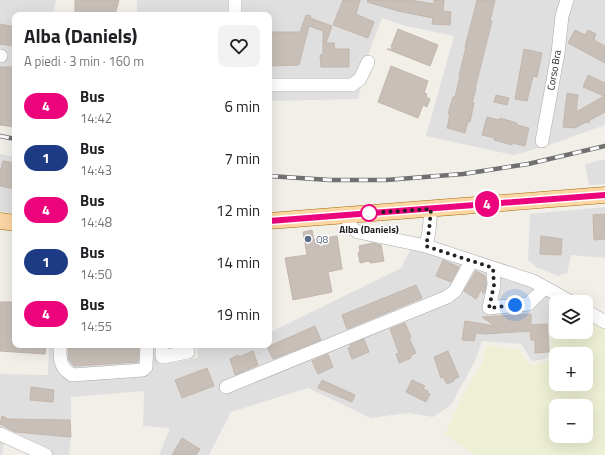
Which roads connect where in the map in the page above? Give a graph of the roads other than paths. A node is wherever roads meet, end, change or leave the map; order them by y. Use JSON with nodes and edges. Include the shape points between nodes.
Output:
{"nodes":[{"id":1,"x":235,"y":0,"type":"edge"},
{"id":2,"x":567,"y":0,"type":"edge"},
{"id":3,"x":235,"y":12,"type":"edge"},
{"id":4,"x":368,"y":62,"type":"dead end"},
{"id":5,"x":272,"y":85,"type":"edge"},
{"id":6,"x":542,"y":141,"type":"dead end"},
{"id":7,"x":605,"y":195,"type":"edge"},
{"id":8,"x":431,"y":209,"type":"junction"},
{"id":9,"x":344,"y":214,"type":"junction"},
{"id":10,"x":0,"y":221,"type":"edge"},
{"id":11,"x":272,"y":221,"type":"edge"},
{"id":12,"x":12,"y":223,"type":"edge"},
{"id":13,"x":426,"y":246,"type":"junction"},
{"id":14,"x":471,"y":262,"type":"junction"},
{"id":15,"x":493,"y":268,"type":"junction"},
{"id":16,"x":546,"y":288,"type":"junction"},
{"id":17,"x":558,"y":295,"type":"edge"},
{"id":18,"x":593,"y":315,"type":"edge"},
{"id":19,"x":605,"y":322,"type":"edge"},
{"id":20,"x":60,"y":348,"type":"edge"},
{"id":21,"x":147,"y":348,"type":"edge"},
{"id":22,"x":162,"y":348,"type":"edge"},
{"id":23,"x":188,"y":352,"type":"dead end"},
{"id":24,"x":226,"y":387,"type":"dead end"},
{"id":25,"x":0,"y":434,"type":"edge"},
{"id":26,"x":46,"y":455,"type":"edge"}],
"edges":[{"from":1,"to":3,"type":"street"},
{"from":2,"to":6,"type":"street","name":"Corso Bra","via":[[562,16]]},
{"from":4,"to":5,"type":"street","via":[[360,79],[352,85]]},
{"from":7,"to":8,"type":"main road"},
{"from":8,"to":9,"type":"main road"},
{"from":8,"to":13,"type":"street"},
{"from":9,"to":11,"type":"main road"},
{"from":9,"to":13,"type":"street","via":[[353,230],[358,232]]},
{"from":10,"to":12,"type":"main road"},
{"from":13,"to":14,"type":"street"},
{"from":14,"to":15,"type":"street"},
{"from":14,"to":24,"type":"street","via":[[455,291],[447,297]]},
{"from":15,"to":16,"type":"street"},
{"from":15,"to":16,"type":"street","via":[[494,285],[489,308],[528,304]]},
{"from":16,"to":17,"type":"street"},
{"from":18,"to":19,"type":"street"},
{"from":20,"to":21,"type":"street","via":[[62,365],[65,371],[72,375],[143,370],[146,367]]},
{"from":22,"to":23,"type":"street","via":[[162,357]]},
{"from":25,"to":26,"type":"street"}]}
